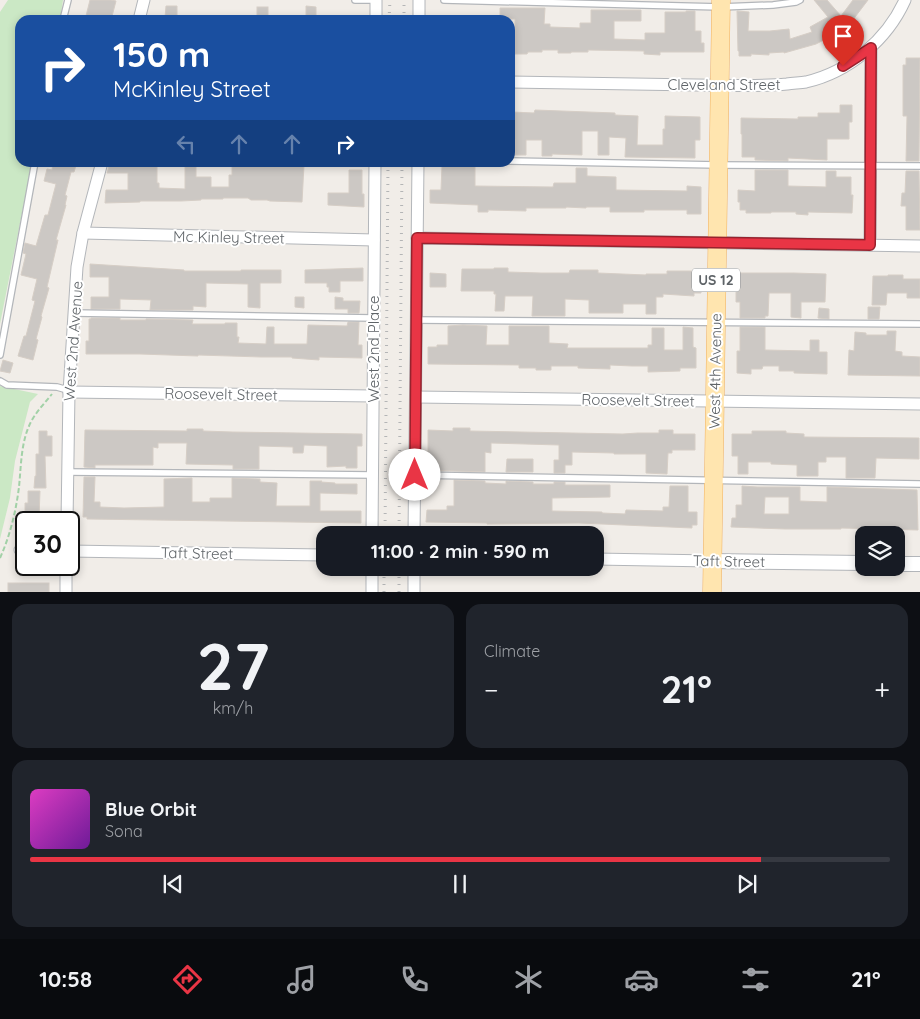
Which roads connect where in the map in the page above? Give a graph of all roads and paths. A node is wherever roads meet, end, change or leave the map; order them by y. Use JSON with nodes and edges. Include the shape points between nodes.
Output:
{"nodes":[{"id":1,"x":68,"y":0,"type":"edge"},
{"id":2,"x":144,"y":0,"type":"edge"},
{"id":3,"x":355,"y":0,"type":"edge"},
{"id":4,"x":376,"y":0,"type":"edge"},
{"id":5,"x":419,"y":0,"type":"edge"},
{"id":6,"x":444,"y":0,"type":"edge"},
{"id":7,"x":800,"y":0,"type":"edge"},
{"id":8,"x":905,"y":0,"type":"edge"},
{"id":9,"x":721,"y":3,"type":"edge"},
{"id":10,"x":65,"y":15,"type":"edge"},
{"id":11,"x":140,"y":15,"type":"edge"},
{"id":12,"x":376,"y":15,"type":"edge"},
{"id":13,"x":419,"y":15,"type":"edge"},
{"id":14,"x":871,"y":48,"type":"junction"},
{"id":15,"x":515,"y":82,"type":"edge"},
{"id":16,"x":719,"y":85,"type":"junction"},
{"id":17,"x":515,"y":161,"type":"edge"},
{"id":18,"x":718,"y":165,"type":"junction"},
{"id":19,"x":870,"y":165,"type":"junction"},
{"id":20,"x":920,"y":166,"type":"edge"},
{"id":21,"x":34,"y":167,"type":"edge"},
{"id":22,"x":101,"y":167,"type":"edge"},
{"id":23,"x":375,"y":167,"type":"edge"},
{"id":24,"x":418,"y":167,"type":"edge"},
{"id":25,"x":83,"y":234,"type":"junction"},
{"id":26,"x":417,"y":238,"type":"junction"},
{"id":27,"x":374,"y":240,"type":"junction"},
{"id":28,"x":717,"y":243,"type":"junction"},
{"id":29,"x":870,"y":245,"type":"junction"},
{"id":30,"x":920,"y":246,"type":"edge"},
{"id":31,"x":74,"y":312,"type":"junction"},
{"id":32,"x":373,"y":318,"type":"junction"},
{"id":33,"x":416,"y":320,"type":"junction"},
{"id":34,"x":716,"y":322,"type":"junction"},
{"id":35,"x":920,"y":324,"type":"edge"},
{"id":36,"x":0,"y":355,"type":"edge"},
{"id":37,"x":0,"y":381,"type":"edge"},
{"id":38,"x":56,"y":390,"type":"dead end"},
{"id":39,"x":69,"y":392,"type":"junction"},
{"id":40,"x":374,"y":396,"type":"junction"},
{"id":41,"x":416,"y":397,"type":"junction"},
{"id":42,"x":714,"y":402,"type":"junction"},
{"id":43,"x":920,"y":404,"type":"edge"},
{"id":44,"x":67,"y":472,"type":"junction"},
{"id":45,"x":373,"y":475,"type":"junction"},
{"id":46,"x":415,"y":475,"type":"junction"},
{"id":47,"x":714,"y":480,"type":"junction"},
{"id":48,"x":920,"y":484,"type":"edge"},
{"id":49,"x":67,"y":511,"type":"edge"},
{"id":50,"x":372,"y":526,"type":"edge"},
{"id":51,"x":414,"y":526,"type":"edge"},
{"id":52,"x":80,"y":551,"type":"edge"},
{"id":53,"x":316,"y":555,"type":"edge"},
{"id":54,"x":0,"y":558,"type":"edge"},
{"id":55,"x":604,"y":559,"type":"edge"},
{"id":56,"x":712,"y":561,"type":"junction"},
{"id":57,"x":855,"y":564,"type":"edge"},
{"id":58,"x":905,"y":564,"type":"edge"},
{"id":59,"x":920,"y":564,"type":"edge"},
{"id":60,"x":66,"y":576,"type":"edge"},
{"id":61,"x":372,"y":576,"type":"edge"},
{"id":62,"x":414,"y":576,"type":"edge"},
{"id":63,"x":66,"y":592,"type":"edge"},
{"id":64,"x":372,"y":592,"type":"edge"},
{"id":65,"x":414,"y":592,"type":"edge"},
{"id":66,"x":712,"y":592,"type":"edge"}],
"edges":[{"from":1,"to":10,"type":"lane"},
{"from":2,"to":11,"type":"street"},
{"from":3,"to":4,"type":"lane"},
{"from":4,"to":12,"type":"street"},
{"from":5,"to":13,"type":"street"},
{"from":6,"to":9,"type":"lane"},
{"from":7,"to":9,"type":"lane","via":[[773,5]]},
{"from":8,"to":14,"type":"street","name":"Cleveland Street"},
{"from":9,"to":16,"type":"main road","name":"West 4th Avenue","number":"US 12"},
{"from":14,"to":16,"type":"street","name":"Cleveland Street","via":[[833,72],[805,82]]},
{"from":14,"to":19,"type":"street"},
{"from":15,"to":16,"type":"street","name":"Cleveland Street"},
{"from":16,"to":18,"type":"main road","name":"West 4th Avenue","number":"US 12"},
{"from":17,"to":18,"type":"lane"},
{"from":18,"to":19,"type":"lane"},
{"from":18,"to":28,"type":"main road","name":"West 4th Avenue","number":"US 12"},
{"from":19,"to":20,"type":"lane"},
{"from":19,"to":29,"type":"street"},
{"from":21,"to":36,"type":"lane"},
{"from":22,"to":25,"type":"street","name":"West 2nd Avenue"},
{"from":23,"to":27,"type":"street","name":"West 2nd Place"},
{"from":24,"to":26,"type":"street"},
{"from":25,"to":27,"type":"street","name":"Mc Kinley Street"},
{"from":25,"to":31,"type":"street","name":"West 2nd Avenue"},
{"from":26,"to":28,"type":"street"},
{"from":26,"to":33,"type":"street"},
{"from":27,"to":32,"type":"street","name":"West 2nd Place"},
{"from":28,"to":29,"type":"street"},
{"from":28,"to":34,"type":"main road","name":"West 4th Avenue","number":"US 12"},
{"from":29,"to":30,"type":"street"},
{"from":31,"to":32,"type":"lane"},
{"from":31,"to":39,"type":"street","name":"West 2nd Avenue"},
{"from":32,"to":40,"type":"street","name":"West 2nd Place"},
{"from":33,"to":34,"type":"lane"},
{"from":33,"to":41,"type":"street"},
{"from":34,"to":35,"type":"lane"},
{"from":34,"to":42,"type":"main road","name":"West 4th Avenue","number":"US 12"},
{"from":37,"to":39,"type":"lane","via":[[57,387]]},
{"from":38,"to":54,"type":"path","via":[[35,415],[27,432],[16,503]]},
{"from":39,"to":40,"type":"street","name":"Roosevelt Street"},
{"from":39,"to":44,"type":"street","name":"West 2nd Avenue"},
{"from":40,"to":45,"type":"street","name":"West 2nd Place"},
{"from":41,"to":42,"type":"street","name":"Roosevelt Street"},
{"from":41,"to":46,"type":"street"},
{"from":42,"to":43,"type":"street","name":"Roosevelt Street"},
{"from":42,"to":47,"type":"main road","name":"West 4th Avenue","number":"US 12"},
{"from":44,"to":45,"type":"lane"},
{"from":44,"to":49,"type":"street","name":"West 2nd Avenue"},
{"from":45,"to":50,"type":"street","name":"West 2nd Place"},
{"from":46,"to":47,"type":"lane"},
{"from":46,"to":51,"type":"street"},
{"from":47,"to":48,"type":"lane"},
{"from":47,"to":56,"type":"main road","name":"West 4th Avenue","number":"US 12"},
{"from":52,"to":53,"type":"street","name":"Taft Street"},
{"from":55,"to":56,"type":"street","name":"Taft Street"},
{"from":56,"to":57,"type":"street","name":"Taft Street"},
{"from":56,"to":66,"type":"main road","name":"West 4th Avenue","number":"US 12"},
{"from":58,"to":59,"type":"street"},
{"from":60,"to":63,"type":"street"},
{"from":61,"to":64,"type":"street"},
{"from":62,"to":65,"type":"street"}]}
